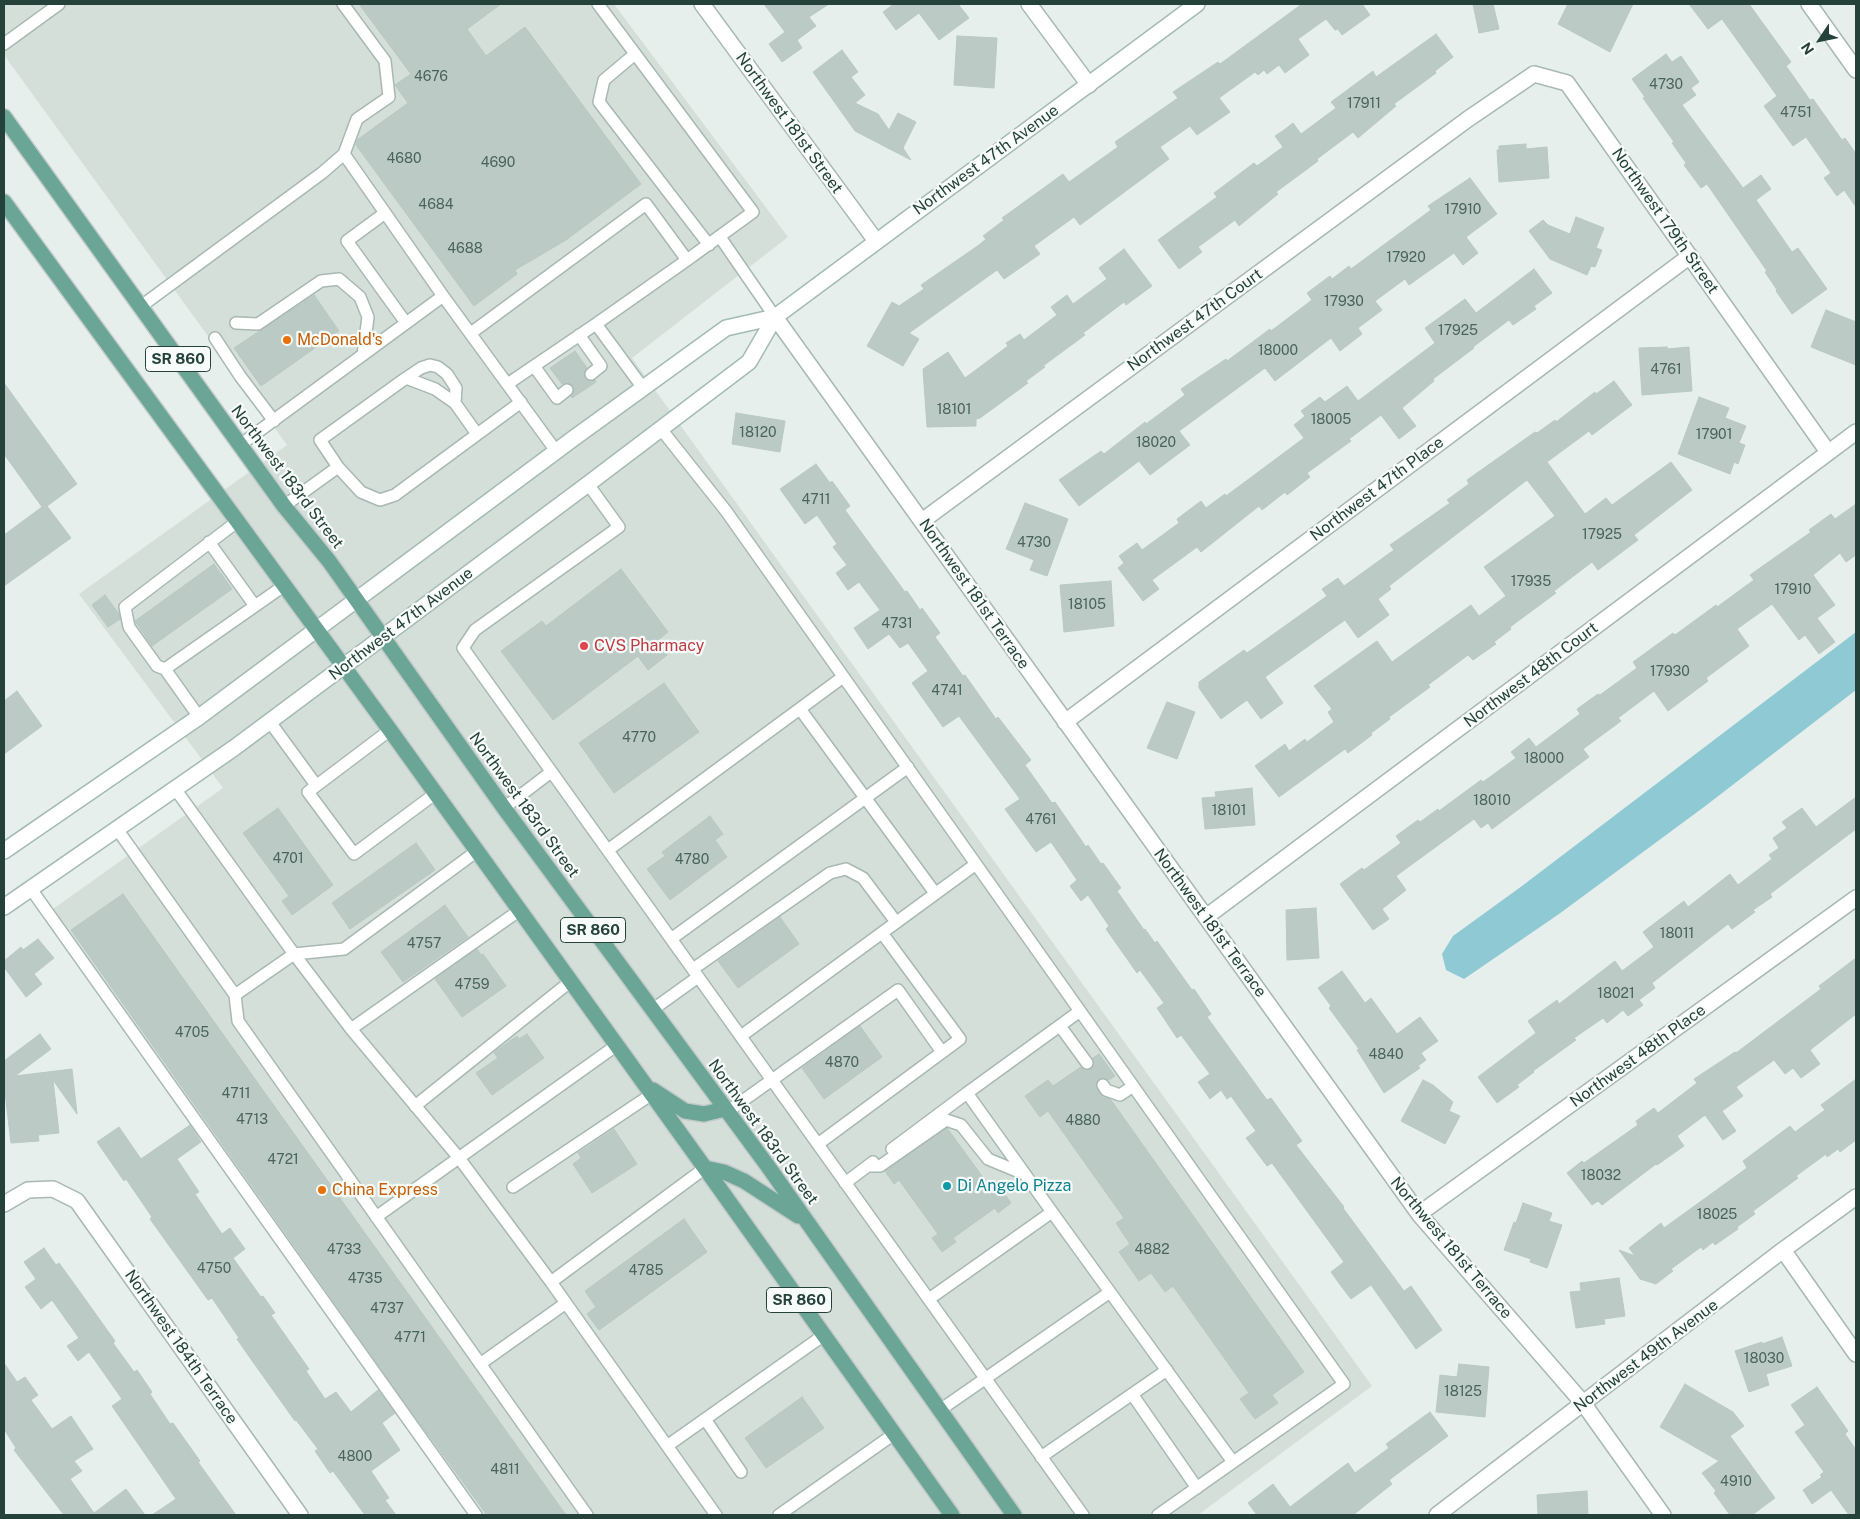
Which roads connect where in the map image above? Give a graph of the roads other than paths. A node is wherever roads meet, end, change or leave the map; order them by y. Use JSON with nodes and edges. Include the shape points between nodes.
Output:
{"nodes":[{"id":1,"x":60,"y":4,"type":"edge"},
{"id":2,"x":344,"y":4,"type":"edge"},
{"id":3,"x":598,"y":4,"type":"edge"},
{"id":4,"x":702,"y":4,"type":"edge"},
{"id":5,"x":1029,"y":4,"type":"edge"},
{"id":6,"x":1197,"y":4,"type":"edge"},
{"id":7,"x":1809,"y":4,"type":"edge"},
{"id":8,"x":4,"y":44,"type":"edge"},
{"id":9,"x":635,"y":54,"type":"junction"},
{"id":10,"x":1856,"y":70,"type":"edge"},
{"id":11,"x":1088,"y":85,"type":"junction"},
{"id":12,"x":4,"y":117,"type":"edge"},
{"id":13,"x":1468,"y":119,"type":"joint"},
{"id":14,"x":10,"y":130,"type":"edge"},
{"id":15,"x":344,"y":154,"type":"junction"},
{"id":16,"x":4,"y":202,"type":"edge"},
{"id":17,"x":385,"y":213,"type":"junction"},
{"id":18,"x":720,"y":237,"type":"junction"},
{"id":19,"x":876,"y":241,"type":"junction"},
{"id":20,"x":709,"y":245,"type":"junction"},
{"id":21,"x":1690,"y":256,"type":"junction"},
{"id":22,"x":687,"y":260,"type":"junction"},
{"id":23,"x":443,"y":296,"type":"junction"},
{"id":24,"x":140,"y":307,"type":"junction"},
{"id":25,"x":775,"y":317,"type":"junction"},
{"id":26,"x":236,"y":323,"type":"dead end"},
{"id":27,"x":406,"y":323,"type":"junction"},
{"id":28,"x":596,"y":324,"type":"junction"},
{"id":29,"x":471,"y":332,"type":"junction"},
{"id":30,"x":579,"y":335,"type":"junction"},
{"id":31,"x":215,"y":338,"type":"dead end"},
{"id":32,"x":363,"y":355,"type":"junction"},
{"id":33,"x":534,"y":366,"type":"junction"},
{"id":34,"x":591,"y":374,"type":"dead end"},
{"id":35,"x":406,"y":378,"type":"junction"},
{"id":36,"x":509,"y":383,"type":"junction"},
{"id":37,"x":643,"y":388,"type":"junction"},
{"id":38,"x":567,"y":390,"type":"dead end"},
{"id":39,"x":521,"y":402,"type":"junction"},
{"id":40,"x":455,"y":403,"type":"junction"},
{"id":41,"x":274,"y":421,"type":"junction"},
{"id":42,"x":661,"y":429,"type":"junction"},
{"id":43,"x":1856,"y":432,"type":"edge"},
{"id":44,"x":477,"y":434,"type":"junction"},
{"id":45,"x":240,"y":445,"type":"junction"},
{"id":46,"x":556,"y":451,"type":"junction"},
{"id":47,"x":1828,"y":452,"type":"junction"},
{"id":48,"x":338,"y":467,"type":"junction"},
{"id":49,"x":588,"y":484,"type":"junction"},
{"id":50,"x":284,"y":506,"type":"junction"},
{"id":51,"x":238,"y":521,"type":"junction"},
{"id":52,"x":922,"y":521,"type":"junction"},
{"id":53,"x":210,"y":542,"type":"junction"},
{"id":54,"x":285,"y":585,"type":"junction"},
{"id":55,"x":356,"y":599,"type":"junction"},
{"id":56,"x":255,"y":606,"type":"junction"},
{"id":57,"x":316,"y":629,"type":"junction"},
{"id":58,"x":383,"y":637,"type":"junction"},
{"id":59,"x":344,"y":667,"type":"junction"},
{"id":60,"x":165,"y":669,"type":"junction"},
{"id":61,"x":844,"y":677,"type":"junction"},
{"id":62,"x":800,"y":709,"type":"junction"},
{"id":63,"x":199,"y":717,"type":"junction"},
{"id":64,"x":270,"y":722,"type":"junction"},
{"id":65,"x":1065,"y":722,"type":"junction"},
{"id":66,"x":390,"y":730,"type":"junction"},
{"id":67,"x":908,"y":767,"type":"junction"},
{"id":68,"x":551,"y":772,"type":"junction"},
{"id":69,"x":316,"y":784,"type":"junction"},
{"id":70,"x":176,"y":790,"type":"junction"},
{"id":71,"x":436,"y":793,"type":"junction"},
{"id":72,"x":865,"y":798,"type":"junction"},
{"id":73,"x":504,"y":808,"type":"junction"},
{"id":74,"x":117,"y":829,"type":"junction"},
{"id":75,"x":608,"y":850,"type":"junction"},
{"id":76,"x":4,"y":851,"type":"edge"},
{"id":77,"x":477,"y":851,"type":"junction"},
{"id":78,"x":976,"y":864,"type":"junction"},
{"id":79,"x":31,"y":889,"type":"junction"},
{"id":80,"x":935,"y":894,"type":"junction"},
{"id":81,"x":1856,"y":898,"type":"edge"},
{"id":82,"x":4,"y":908,"type":"edge"},
{"id":83,"x":520,"y":910,"type":"junction"},
{"id":84,"x":1206,"y":917,"type":"junction"},
{"id":85,"x":896,"y":922,"type":"junction"},
{"id":86,"x":882,"y":933,"type":"junction"},
{"id":87,"x":671,"y":939,"type":"junction"},
{"id":88,"x":294,"y":954,"type":"junction"},
{"id":89,"x":696,"y":973,"type":"junction"},
{"id":90,"x":571,"y":981,"type":"junction"},
{"id":91,"x":235,"y":996,"type":"junction"},
{"id":92,"x":652,"y":1010,"type":"junction"},
{"id":93,"x":1080,"y":1011,"type":"junction"},
{"id":94,"x":1060,"y":1026,"type":"junction"},
{"id":95,"x":351,"y":1029,"type":"junction"},
{"id":96,"x":741,"y":1036,"type":"junction"},
{"id":97,"x":617,"y":1045,"type":"junction"},
{"id":98,"x":942,"y":1052,"type":"junction"},
{"id":99,"x":1087,"y":1063,"type":"dead end"},
{"id":100,"x":772,"y":1080,"type":"junction"},
{"id":101,"x":1103,"y":1085,"type":"dead end"},
{"id":102,"x":1133,"y":1086,"type":"junction"},
{"id":103,"x":649,"y":1090,"type":"junction"},
{"id":104,"x":967,"y":1094,"type":"junction"},
{"id":105,"x":415,"y":1106,"type":"junction"},
{"id":106,"x":726,"y":1110,"type":"junction"},
{"id":107,"x":818,"y":1144,"type":"junction"},
{"id":108,"x":459,"y":1158,"type":"junction"},
{"id":109,"x":868,"y":1166,"type":"junction"},
{"id":110,"x":706,"y":1168,"type":"junction"},
{"id":111,"x":1026,"y":1175,"type":"junction"},
{"id":112,"x":845,"y":1183,"type":"junction"},
{"id":113,"x":513,"y":1187,"type":"dead end"},
{"id":114,"x":1856,"y":1198,"type":"edge"},
{"id":115,"x":4,"y":1204,"type":"edge"},
{"id":116,"x":1052,"y":1212,"type":"junction"},
{"id":117,"x":1419,"y":1214,"type":"junction"},
{"id":118,"x":376,"y":1216,"type":"junction"},
{"id":119,"x":806,"y":1220,"type":"junction"},
{"id":120,"x":1784,"y":1250,"type":"junction"},
{"id":121,"x":551,"y":1282,"type":"junction"},
{"id":122,"x":1110,"y":1292,"type":"junction"},
{"id":123,"x":929,"y":1299,"type":"junction"},
{"id":124,"x":566,"y":1303,"type":"junction"},
{"id":125,"x":824,"y":1335,"type":"junction"},
{"id":126,"x":1856,"y":1354,"type":"edge"},
{"id":127,"x":480,"y":1364,"type":"junction"},
{"id":128,"x":1167,"y":1370,"type":"junction"},
{"id":129,"x":985,"y":1378,"type":"junction"},
{"id":130,"x":1132,"y":1394,"type":"junction"},
{"id":131,"x":1583,"y":1403,"type":"junction"},
{"id":132,"x":940,"y":1410,"type":"junction"},
{"id":133,"x":704,"y":1420,"type":"junction"},
{"id":134,"x":894,"y":1434,"type":"junction"},
{"id":135,"x":667,"y":1446,"type":"junction"},
{"id":136,"x":1041,"y":1457,"type":"junction"},
{"id":137,"x":1234,"y":1462,"type":"junction"},
{"id":138,"x":741,"y":1472,"type":"dead end"},
{"id":139,"x":1197,"y":1488,"type":"junction"},
{"id":140,"x":300,"y":1515,"type":"edge"},
{"id":141,"x":476,"y":1515,"type":"edge"},
{"id":142,"x":588,"y":1515,"type":"edge"},
{"id":143,"x":716,"y":1515,"type":"edge"},
{"id":144,"x":780,"y":1515,"type":"edge"},
{"id":145,"x":952,"y":1515,"type":"edge"},
{"id":146,"x":1014,"y":1515,"type":"edge"},
{"id":147,"x":1083,"y":1515,"type":"edge"},
{"id":148,"x":1158,"y":1515,"type":"edge"},
{"id":149,"x":1437,"y":1515,"type":"edge"},
{"id":150,"x":1663,"y":1515,"type":"edge"}],
"edges":[{"from":1,"to":8,"type":"lane"},
{"from":2,"to":15,"type":"lane","via":[[385,61],[389,97],[357,119]]},
{"from":3,"to":9,"type":"lane"},
{"from":4,"to":19,"type":"street","name":"Northwest 181st Street"},
{"from":5,"to":11,"type":"street"},
{"from":6,"to":11,"type":"street","name":"Northwest 47th Avenue"},
{"from":7,"to":10,"type":"street"},
{"from":9,"to":18,"type":"lane","via":[[753,212]]},
{"from":9,"to":20,"type":"lane","via":[[604,80],[599,102]]},
{"from":11,"to":19,"type":"street","name":"Northwest 47th Avenue"},
{"from":12,"to":14,"type":"main road","name":"Northwest 183rd Street","number":"SR 860"},
{"from":13,"to":21,"type":"street","name":"Northwest 179th Street","via":[[1534,74],[1567,83]]},
{"from":13,"to":52,"type":"street","name":"Northwest 47th Court"},
{"from":14,"to":24,"type":"main road","name":"Northwest 183rd Street","number":"SR 860"},
{"from":15,"to":17,"type":"lane"},
{"from":15,"to":24,"type":"lane"},
{"from":16,"to":51,"type":"main road","number":"SR 860"},
{"from":17,"to":23,"type":"lane"},
{"from":17,"to":27,"type":"lane","via":[[346,241]]},
{"from":18,"to":20,"type":"lane"},
{"from":18,"to":25,"type":"lane"},
{"from":19,"to":25,"type":"street","name":"Northwest 47th Avenue"},
{"from":20,"to":22,"type":"lane"},
{"from":21,"to":47,"type":"street","name":"Northwest 179th Street"},
{"from":21,"to":65,"type":"street","name":"Northwest 47th Place"},
{"from":22,"to":28,"type":"lane"},
{"from":22,"to":29,"type":"lane","via":[[646,204]]},
{"from":23,"to":27,"type":"lane"},
{"from":23,"to":29,"type":"lane"},
{"from":24,"to":45,"type":"main road","name":"Northwest 183rd Street","number":"SR 860"},
{"from":25,"to":37,"type":"street","name":"Northwest 47th Avenue","via":[[726,328]]},
{"from":25,"to":42,"type":"street","name":"Northwest 47th Avenue","via":[[749,362]]},
{"from":25,"to":52,"type":"street","name":"Northwest 181st Terrace"},
{"from":26,"to":32,"type":"lane","via":[[258,324],[321,281],[339,279],[360,297],[368,317]]},
{"from":27,"to":32,"type":"lane"},
{"from":28,"to":30,"type":"lane"},
{"from":28,"to":37,"type":"lane"},
{"from":29,"to":36,"type":"lane"},
{"from":30,"to":33,"type":"lane"},
{"from":30,"to":34,"type":"lane","via":[[601,366]]},
{"from":31,"to":41,"type":"lane"},
{"from":32,"to":41,"type":"lane"},
{"from":33,"to":36,"type":"lane"},
{"from":33,"to":38,"type":"lane","via":[[557,398]]},
{"from":35,"to":40,"type":"lane","via":[[435,389]]},
{"from":35,"to":40,"type":"lane","via":[[421,368],[438,367],[456,388]]},
{"from":35,"to":48,"type":"lane","via":[[320,440]]},
{"from":36,"to":39,"type":"lane"},
{"from":37,"to":46,"type":"street","name":"Northwest 47th Avenue"},
{"from":39,"to":44,"type":"lane"},
{"from":39,"to":46,"type":"lane"},
{"from":40,"to":44,"type":"lane"},
{"from":41,"to":45,"type":"lane"},
{"from":42,"to":49,"type":"street","name":"Northwest 47th Avenue"},
{"from":42,"to":61,"type":"lane","via":[[726,511]]},
{"from":43,"to":47,"type":"street","name":"Northwest 48th Court"},
{"from":44,"to":48,"type":"lane","via":[[396,495],[380,500],[361,492]]},
{"from":45,"to":50,"type":"main road","name":"Northwest 183rd Street","number":"SR 860"},
{"from":46,"to":55,"type":"street","name":"Northwest 47th Avenue"},
{"from":47,"to":84,"type":"street","name":"Northwest 48th Court"},
{"from":48,"to":50,"type":"lane"},
{"from":49,"to":58,"type":"street","name":"Northwest 47th Avenue"},
{"from":49,"to":68,"type":"lane","via":[[619,527],[474,630],[463,648]]},
{"from":50,"to":55,"type":"main road","name":"Northwest 183rd Street","number":"SR 860"},
{"from":51,"to":53,"type":"lane"},
{"from":51,"to":54,"type":"main road","number":"SR 860"},
{"from":52,"to":65,"type":"street","name":"Northwest 181st Terrace"},
{"from":53,"to":56,"type":"lane"},
{"from":53,"to":60,"type":"lane","via":[[125,607],[128,627],[157,666]]},
{"from":54,"to":56,"type":"lane"},
{"from":54,"to":57,"type":"main road","number":"SR 860"},
{"from":55,"to":57,"type":"street","name":"Northwest 47th Avenue"},
{"from":55,"to":58,"type":"main road","name":"Northwest 183rd Street","number":"SR 860"},
{"from":56,"to":60,"type":"lane"},
{"from":57,"to":59,"type":"main road","number":"SR 860"},
{"from":57,"to":63,"type":"street","name":"Northwest 47th Avenue"},
{"from":58,"to":59,"type":"street","name":"Northwest 47th Avenue"},
{"from":58,"to":73,"type":"main road","name":"Northwest 183rd Street","number":"SR 860"},
{"from":59,"to":64,"type":"street","name":"Northwest 47th Avenue"},
{"from":59,"to":66,"type":"main road","number":"SR 860"},
{"from":60,"to":63,"type":"lane"},
{"from":61,"to":62,"type":"lane"},
{"from":61,"to":67,"type":"lane"},
{"from":62,"to":72,"type":"lane"},
{"from":62,"to":75,"type":"lane"},
{"from":63,"to":76,"type":"street","name":"Northwest 47th Avenue"},
{"from":64,"to":69,"type":"lane"},
{"from":64,"to":70,"type":"street","name":"Northwest 47th Avenue"},
{"from":65,"to":84,"type":"street","name":"Northwest 181st Terrace"},
{"from":66,"to":69,"type":"lane"},
{"from":66,"to":71,"type":"main road","number":"SR 860"},
{"from":67,"to":72,"type":"lane"},
{"from":67,"to":78,"type":"lane"},
{"from":68,"to":73,"type":"lane"},
{"from":68,"to":75,"type":"lane"},
{"from":69,"to":71,"type":"lane","via":[[308,792],[354,854]]},
{"from":70,"to":74,"type":"street","name":"Northwest 47th Avenue"},
{"from":70,"to":88,"type":"lane"},
{"from":71,"to":77,"type":"main road","number":"SR 860"},
{"from":72,"to":80,"type":"lane"},
{"from":72,"to":87,"type":"lane"},
{"from":73,"to":92,"type":"main road","name":"Northwest 183rd Street","number":"SR 860"},
{"from":74,"to":79,"type":"street","name":"Northwest 47th Avenue"},
{"from":74,"to":91,"type":"lane"},
{"from":75,"to":87,"type":"lane"},
{"from":77,"to":83,"type":"main road","number":"SR 860"},
{"from":77,"to":88,"type":"lane","via":[[344,949]]},
{"from":78,"to":80,"type":"lane"},
{"from":78,"to":93,"type":"lane"},
{"from":79,"to":82,"type":"street","name":"Northwest 47th Avenue"},
{"from":79,"to":141,"type":"lane"},
{"from":80,"to":85,"type":"lane"},
{"from":81,"to":117,"type":"street","name":"Northwest 48th Place"},
{"from":83,"to":90,"type":"main road","number":"SR 860"},
{"from":83,"to":95,"type":"lane"},
{"from":84,"to":117,"type":"street","name":"Northwest 181st Terrace"},
{"from":85,"to":86,"type":"lane"},
{"from":85,"to":89,"type":"lane","via":[[863,878],[846,870],[830,873]]},
{"from":86,"to":96,"type":"lane"},
{"from":86,"to":98,"type":"lane","via":[[960,1039]]},
{"from":87,"to":89,"type":"lane"},
{"from":88,"to":91,"type":"lane"},
{"from":88,"to":95,"type":"lane"},
{"from":89,"to":92,"type":"lane"},
{"from":89,"to":96,"type":"lane"},
{"from":90,"to":97,"type":"main road","number":"SR 860"},
{"from":90,"to":105,"type":"lane"},
{"from":91,"to":118,"type":"lane","via":[[238,1021]]},
{"from":92,"to":106,"type":"main road","name":"Northwest 183rd Street","number":"SR 860"},
{"from":93,"to":94,"type":"lane"},
{"from":93,"to":102,"type":"lane"},
{"from":94,"to":99,"type":"lane"},
{"from":94,"to":104,"type":"lane"},
{"from":95,"to":105,"type":"lane"},
{"from":96,"to":100,"type":"lane"},
{"from":97,"to":103,"type":"main road","number":"SR 860"},
{"from":97,"to":108,"type":"lane"},
{"from":98,"to":100,"type":"lane","via":[[898,990]]},
{"from":98,"to":107,"type":"lane"},
{"from":100,"to":106,"type":"lane"},
{"from":100,"to":107,"type":"lane"},
{"from":101,"to":102,"type":"lane","via":[[1106,1090],[1120,1095]]},
{"from":102,"to":137,"type":"lane","via":[[1344,1384]]},
{"from":103,"to":106,"type":"main road","via":[[685,1111],[704,1114]]},
{"from":103,"to":110,"type":"main road","number":"SR 860"},
{"from":103,"to":113,"type":"lane"},
{"from":104,"to":109,"type":"lane"},
{"from":104,"to":111,"type":"lane"},
{"from":105,"to":108,"type":"lane"},
{"from":106,"to":119,"type":"main road","name":"Northwest 183rd Street","number":"SR 860"},
{"from":107,"to":112,"type":"lane"},
{"from":108,"to":118,"type":"lane"},
{"from":108,"to":121,"type":"lane"},
{"from":109,"to":111,"type":"lane","via":[[880,1166],[946,1120],[960,1125],[988,1159]]},
{"from":109,"to":112,"type":"lane"},
{"from":110,"to":119,"type":"main road","via":[[744,1181]]},
{"from":110,"to":121,"type":"lane"},
{"from":110,"to":125,"type":"main road","number":"SR 860"},
{"from":111,"to":116,"type":"lane"},
{"from":112,"to":123,"type":"lane"},
{"from":114,"to":120,"type":"street","name":"Northwest 49th Avenue"},
{"from":115,"to":140,"type":"street","name":"Northwest 184th Terrace","via":[[28,1190],[53,1189],[77,1201]]},
{"from":116,"to":122,"type":"lane"},
{"from":116,"to":123,"type":"lane"},
{"from":117,"to":131,"type":"street","name":"Northwest 181st Terrace"},
{"from":118,"to":127,"type":"lane"},
{"from":119,"to":132,"type":"main road","name":"Northwest 183rd Street","number":"SR 860"},
{"from":120,"to":126,"type":"street"},
{"from":120,"to":131,"type":"street","name":"Northwest 49th Avenue"},
{"from":121,"to":124,"type":"lane"},
{"from":122,"to":128,"type":"lane"},
{"from":122,"to":129,"type":"lane"},
{"from":123,"to":129,"type":"lane"},
{"from":124,"to":127,"type":"lane"},
{"from":124,"to":135,"type":"lane"},
{"from":125,"to":133,"type":"lane"},
{"from":125,"to":134,"type":"main road","number":"SR 860"},
{"from":127,"to":142,"type":"lane"},
{"from":128,"to":130,"type":"lane"},
{"from":128,"to":137,"type":"lane"},
{"from":129,"to":132,"type":"lane"},
{"from":129,"to":136,"type":"lane"},
{"from":130,"to":136,"type":"lane"},
{"from":130,"to":139,"type":"lane"},
{"from":131,"to":149,"type":"street","name":"Northwest 49th Avenue"},
{"from":131,"to":150,"type":"street","name":"Northwest 181st Terrace"},
{"from":132,"to":146,"type":"main road","name":"Northwest 183rd Street","number":"SR 860"},
{"from":133,"to":135,"type":"lane"},
{"from":133,"to":138,"type":"lane"},
{"from":134,"to":144,"type":"lane"},
{"from":134,"to":145,"type":"main road","number":"SR 860"},
{"from":135,"to":143,"type":"lane"},
{"from":136,"to":147,"type":"lane"},
{"from":137,"to":139,"type":"lane"},
{"from":139,"to":148,"type":"lane"}]}
